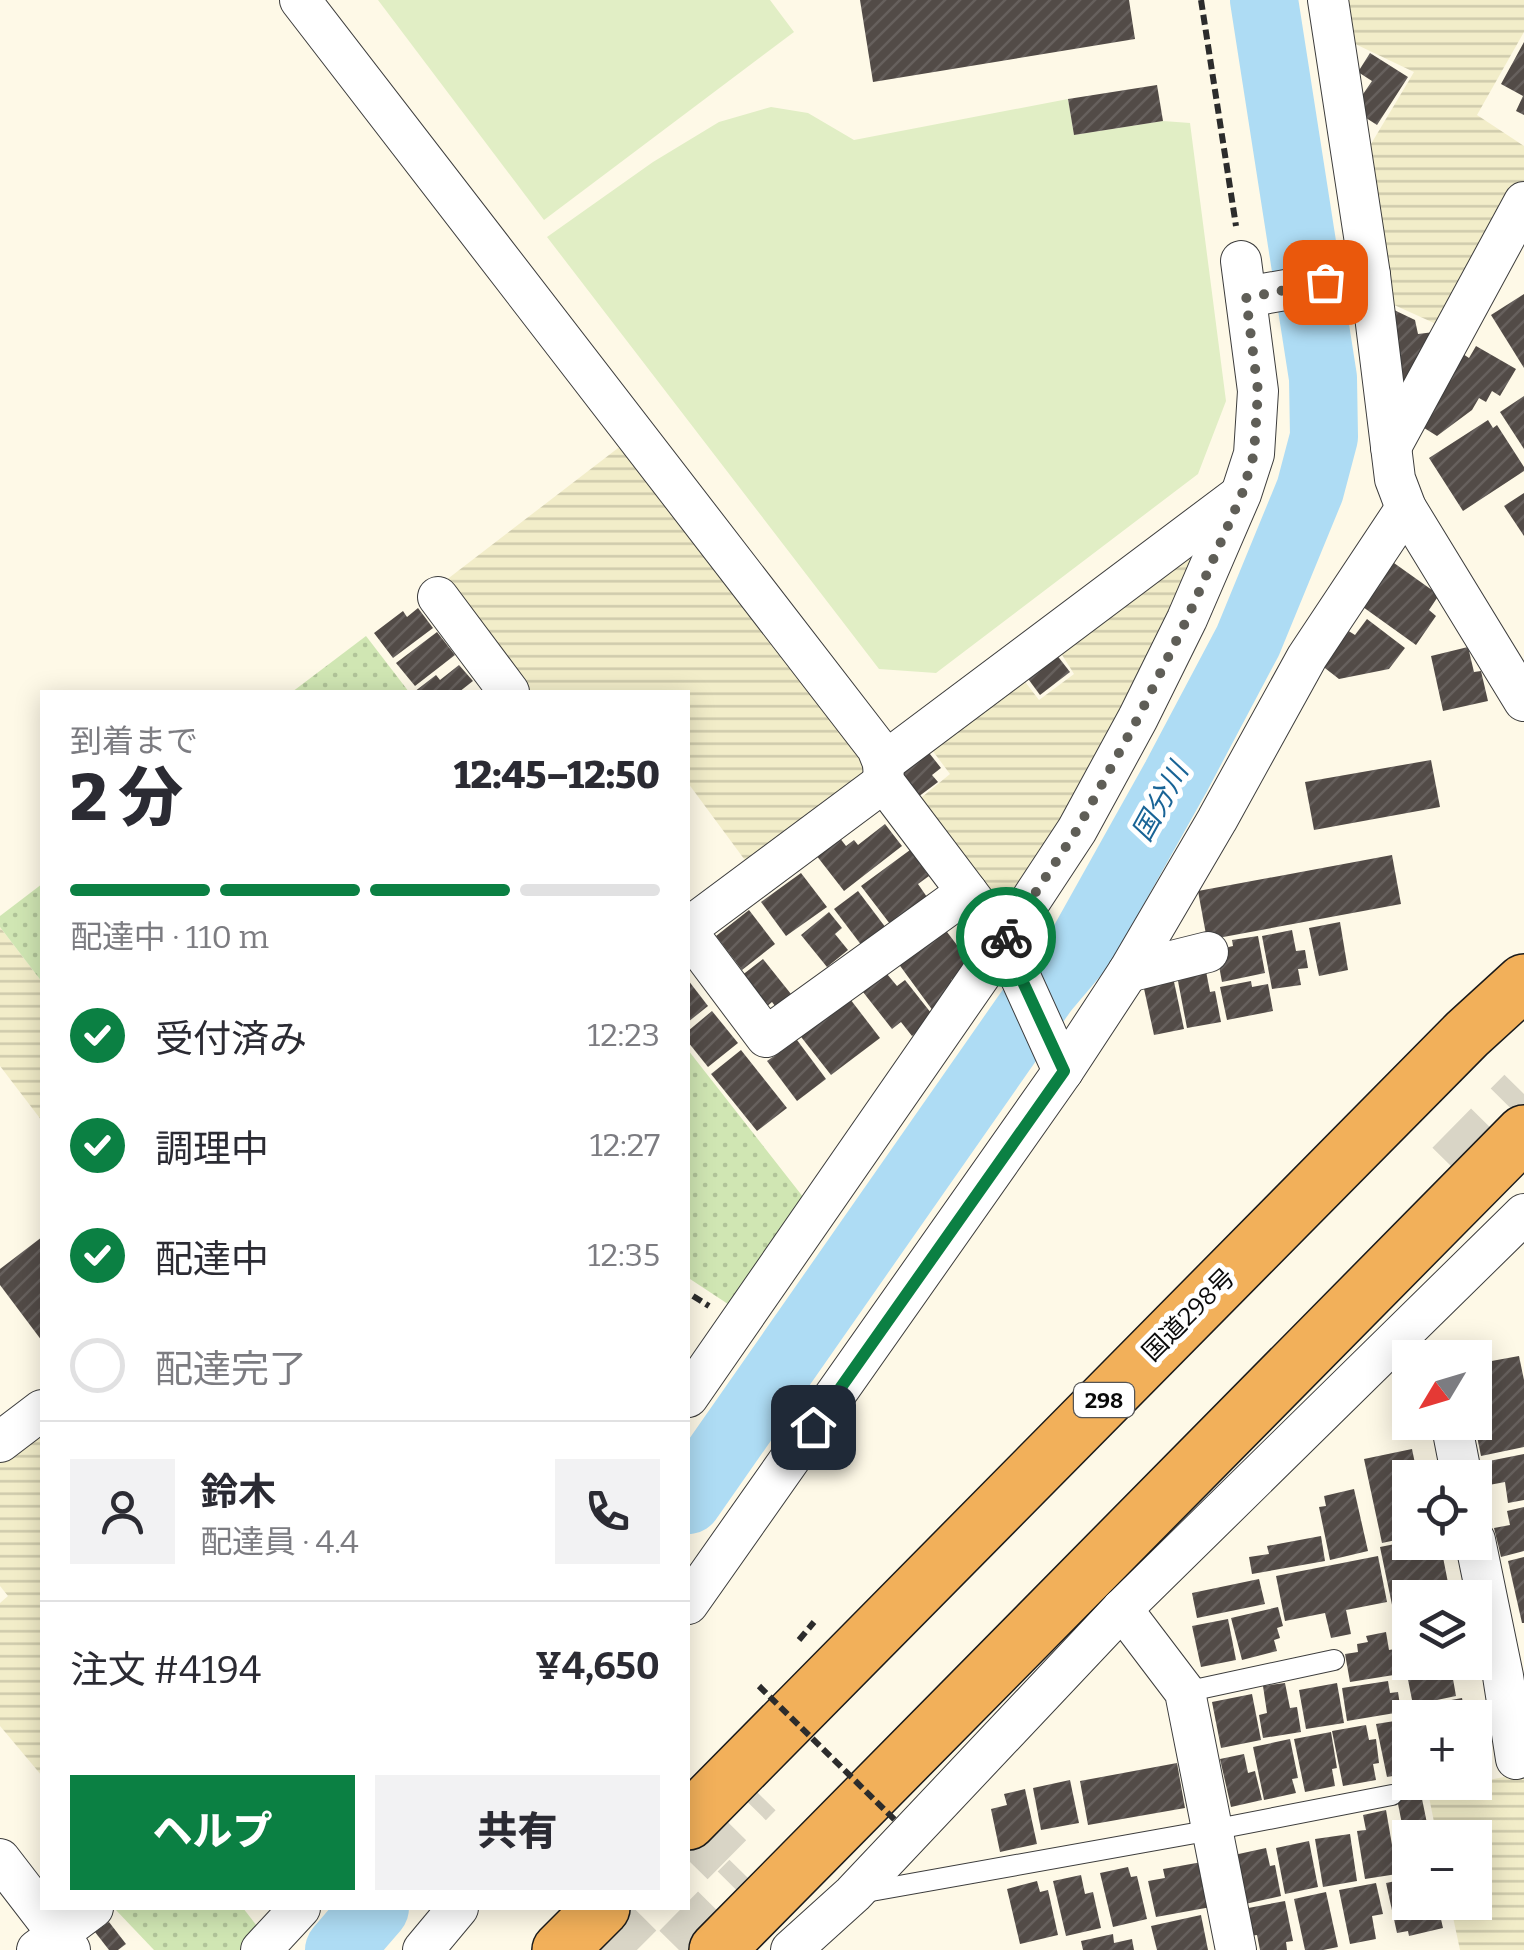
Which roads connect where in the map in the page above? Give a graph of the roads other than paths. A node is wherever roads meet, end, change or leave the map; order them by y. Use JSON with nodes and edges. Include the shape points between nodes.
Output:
{"nodes":[{"id":1,"x":300,"y":0,"type":"edge"},
{"id":2,"x":1328,"y":0,"type":"edge"},
{"id":3,"x":1524,"y":202,"type":"edge"},
{"id":4,"x":1362,"y":276,"type":"junction"},
{"id":5,"x":1391,"y":448,"type":"junction"},
{"id":6,"x":1242,"y":494,"type":"junction"},
{"id":7,"x":1406,"y":508,"type":"junction"},
{"id":8,"x":438,"y":597,"type":"dead end"},
{"id":9,"x":508,"y":690,"type":"edge"},
{"id":10,"x":1524,"y":701,"type":"edge"},
{"id":11,"x":884,"y":773,"type":"junction"},
{"id":12,"x":968,"y":892,"type":"junction"},
{"id":13,"x":690,"y":929,"type":"edge"},
{"id":14,"x":690,"y":934,"type":"edge"},
{"id":15,"x":1008,"y":950,"type":"junction"},
{"id":16,"x":1208,"y":952,"type":"dead end"},
{"id":17,"x":1128,"y":972,"type":"junction"},
{"id":18,"x":1524,"y":982,"type":"edge"},
{"id":19,"x":1060,"y":1061,"type":"junction"},
{"id":20,"x":1524,"y":1133,"type":"edge"},
{"id":21,"x":1524,"y":1214,"type":"edge"},
{"id":22,"x":1416,"y":1340,"type":"edge"},
{"id":23,"x":1392,"y":1363,"type":"edge"},
{"id":24,"x":690,"y":1393,"type":"edge"},
{"id":25,"x":40,"y":1412,"type":"edge"},
{"id":26,"x":0,"y":1442,"type":"edge"},
{"id":27,"x":1481,"y":1560,"type":"edge"},
{"id":28,"x":690,"y":1601,"type":"edge"},
{"id":29,"x":1122,"y":1610,"type":"junction"},
{"id":30,"x":1334,"y":1660,"type":"dead end"},
{"id":31,"x":1513,"y":1674,"type":"edge"},
{"id":32,"x":1185,"y":1692,"type":"junction"},
{"id":33,"x":1516,"y":1759,"type":"dead end"},
{"id":34,"x":1392,"y":1795,"type":"dead end"},
{"id":35,"x":690,"y":1820,"type":"edge"},
{"id":36,"x":1212,"y":1830,"type":"junction"},
{"id":37,"x":0,"y":1859,"type":"edge"},
{"id":38,"x":853,"y":1894,"type":"junction"},
{"id":39,"x":91,"y":1910,"type":"edge"},
{"id":40,"x":298,"y":1910,"type":"edge"},
{"id":41,"x":456,"y":1910,"type":"edge"},
{"id":42,"x":600,"y":1910,"type":"edge"},
{"id":43,"x":55,"y":1945,"type":"edge"},
{"id":44,"x":261,"y":1950,"type":"edge"},
{"id":45,"x":423,"y":1950,"type":"edge"},
{"id":46,"x":560,"y":1950,"type":"edge"},
{"id":47,"x":717,"y":1950,"type":"edge"},
{"id":48,"x":790,"y":1950,"type":"edge"},
{"id":49,"x":1236,"y":1950,"type":"edge"}],
"edges":[{"from":1,"to":11,"type":"street","via":[[877,748]]},
{"from":2,"to":4,"type":"street"},
{"from":3,"to":5,"type":"street"},
{"from":4,"to":5,"type":"street"},
{"from":4,"to":6,"type":"street","via":[[1250,284],[1258,391],[1254,454]]},
{"from":5,"to":7,"type":"street"},
{"from":6,"to":11,"type":"street"},
{"from":6,"to":15,"type":"street","via":[[1138,718]]},
{"from":7,"to":10,"type":"street"},
{"from":7,"to":17,"type":"street","via":[[1308,658]]},
{"from":8,"to":9,"type":"street"},
{"from":11,"to":12,"type":"street"},
{"from":11,"to":13,"type":"street"},
{"from":12,"to":14,"type":"street","via":[[766,1037]]},
{"from":12,"to":15,"type":"street"},
{"from":15,"to":19,"type":"street"},
{"from":15,"to":24,"type":"street"},
{"from":16,"to":17,"type":"street"},
{"from":17,"to":19,"type":"street"},
{"from":18,"to":35,"type":"highway","name":"国道298号","number":"298"},
{"from":19,"to":28,"type":"street"},
{"from":20,"to":47,"type":"highway"},
{"from":21,"to":22,"type":"street"},
{"from":23,"to":29,"type":"street"},
{"from":25,"to":26,"type":"street"},
{"from":27,"to":31,"type":"street"},
{"from":29,"to":32,"type":"street"},
{"from":29,"to":38,"type":"street"},
{"from":30,"to":32,"type":"lane"},
{"from":31,"to":33,"type":"street"},
{"from":32,"to":36,"type":"street"},
{"from":34,"to":36,"type":"lane"},
{"from":36,"to":38,"type":"lane"},
{"from":36,"to":49,"type":"street"},
{"from":37,"to":43,"type":"street"},
{"from":38,"to":48,"type":"street"},
{"from":39,"to":43,"type":"street"},
{"from":40,"to":44,"type":"street"},
{"from":41,"to":45,"type":"street"},
{"from":42,"to":46,"type":"highway"}]}
